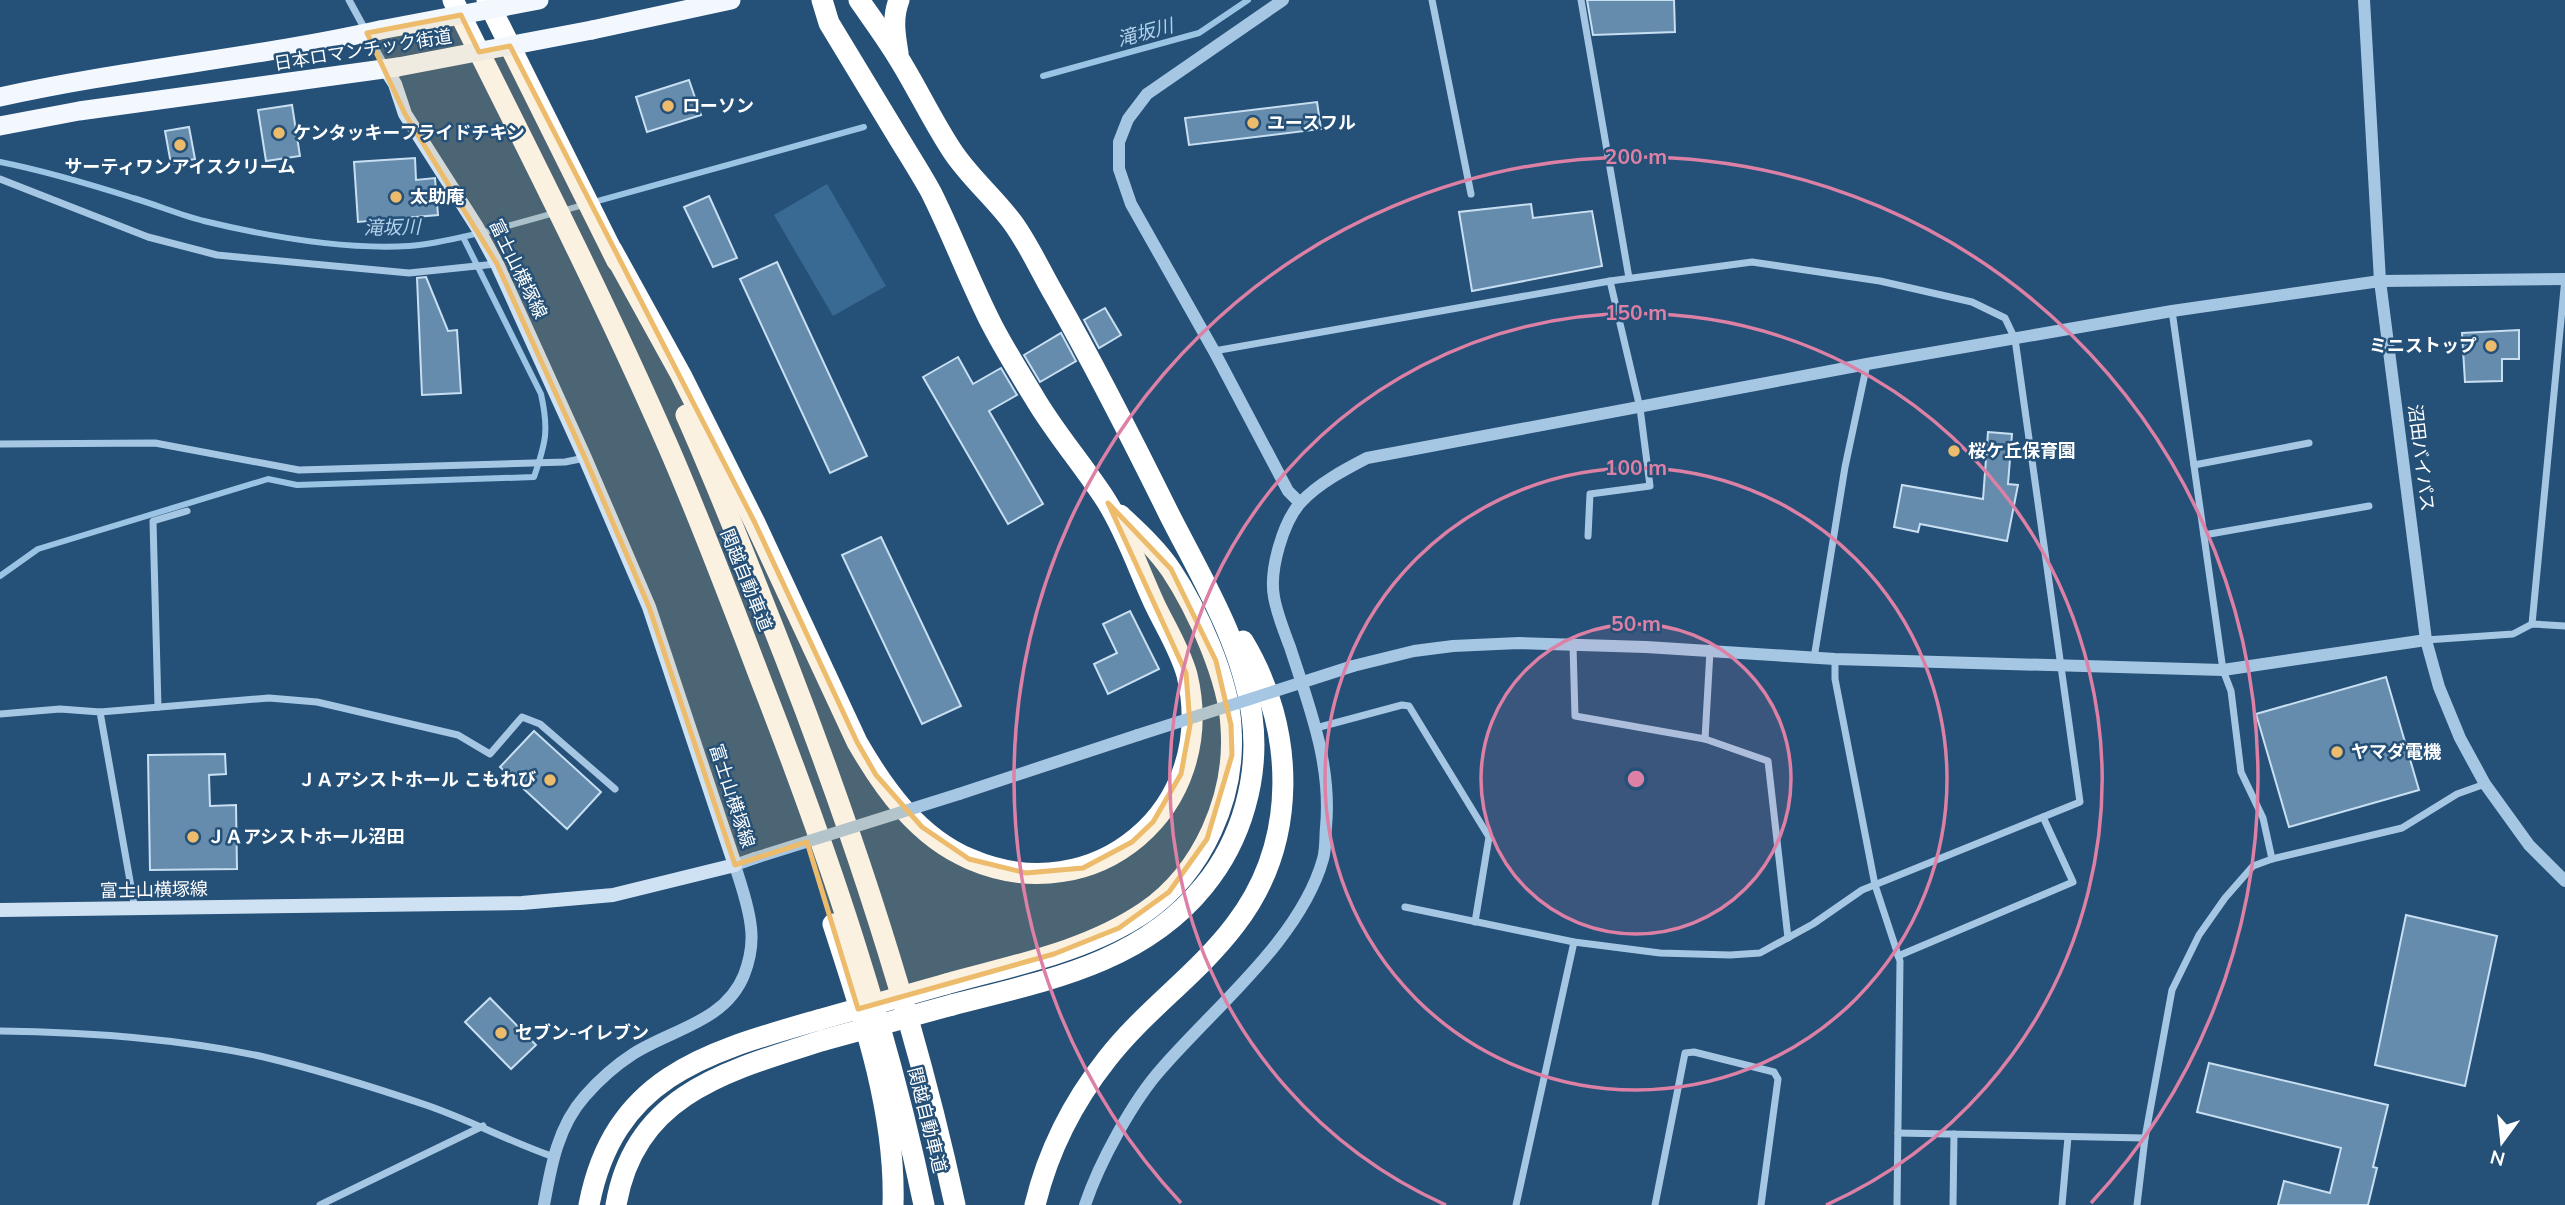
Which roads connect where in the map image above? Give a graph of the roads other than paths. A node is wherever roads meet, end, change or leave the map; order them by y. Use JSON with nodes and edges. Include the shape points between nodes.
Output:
{"nodes":[{"id":1,"x":349,"y":0,"type":"edge"},
{"id":2,"x":453,"y":0,"type":"edge"},
{"id":3,"x":487,"y":0,"type":"edge"},
{"id":4,"x":539,"y":0,"type":"edge"},
{"id":5,"x":731,"y":0,"type":"edge"},
{"id":6,"x":822,"y":0,"type":"edge"},
{"id":7,"x":859,"y":0,"type":"edge"},
{"id":8,"x":899,"y":0,"type":"edge"},
{"id":9,"x":1283,"y":0,"type":"edge"},
{"id":10,"x":1432,"y":0,"type":"edge"},
{"id":11,"x":1581,"y":0,"type":"edge"},
{"id":12,"x":2364,"y":0,"type":"edge"},
{"id":13,"x":374,"y":31,"type":"junction"},
{"id":14,"x":898,"y":58,"type":"junction"},
{"id":15,"x":392,"y":69,"type":"junction"},
{"id":16,"x":0,"y":97,"type":"edge"},
{"id":17,"x":0,"y":126,"type":"edge"},
{"id":18,"x":0,"y":179,"type":"edge"},
{"id":19,"x":1471,"y":194,"type":"dead end"},
{"id":20,"x":612,"y":250,"type":"junction"},
{"id":21,"x":497,"y":264,"type":"junction"},
{"id":22,"x":2565,"y":274,"type":"edge"},
{"id":23,"x":1629,"y":278,"type":"junction"},
{"id":24,"x":2565,"y":279,"type":"edge"},
{"id":25,"x":1609,"y":281,"type":"junction"},
{"id":26,"x":2380,"y":281,"type":"junction"},
{"id":27,"x":2172,"y":311,"type":"junction"},
{"id":28,"x":2015,"y":339,"type":"junction"},
{"id":29,"x":1214,"y":351,"type":"junction"},
{"id":30,"x":1867,"y":364,"type":"junction"},
{"id":31,"x":1640,"y":408,"type":"junction"},
{"id":32,"x":2309,"y":443,"type":"dead end"},
{"id":33,"x":0,"y":444,"type":"edge"},
{"id":34,"x":586,"y":458,"type":"junction"},
{"id":35,"x":2194,"y":465,"type":"junction"},
{"id":36,"x":1108,"y":503,"type":"junction"},
{"id":37,"x":1300,"y":503,"type":"junction"},
{"id":38,"x":2369,"y":506,"type":"dead end"},
{"id":39,"x":187,"y":511,"type":"dead end"},
{"id":40,"x":2204,"y":535,"type":"junction"},
{"id":41,"x":1588,"y":536,"type":"dead end"},
{"id":42,"x":1208,"y":586,"type":"junction"},
{"id":43,"x":729,"y":596,"type":"junction"},
{"id":44,"x":2532,"y":624,"type":"junction"},
{"id":45,"x":2565,"y":626,"type":"edge"},
{"id":46,"x":2426,"y":640,"type":"junction"},
{"id":47,"x":1573,"y":645,"type":"junction"},
{"id":48,"x":1710,"y":651,"type":"junction"},
{"id":49,"x":1814,"y":658,"type":"junction"},
{"id":50,"x":1835,"y":659,"type":"junction"},
{"id":51,"x":2060,"y":665,"type":"junction"},
{"id":52,"x":2223,"y":670,"type":"junction"},
{"id":53,"x":158,"y":707,"type":"junction"},
{"id":54,"x":100,"y":712,"type":"junction"},
{"id":55,"x":0,"y":714,"type":"edge"},
{"id":56,"x":1316,"y":728,"type":"junction"},
{"id":57,"x":1705,"y":739,"type":"junction"},
{"id":58,"x":2485,"y":784,"type":"junction"},
{"id":59,"x":615,"y":789,"type":"dead end"},
{"id":60,"x":2043,"y":817,"type":"junction"},
{"id":61,"x":2272,"y":859,"type":"junction"},
{"id":62,"x":734,"y":865,"type":"junction"},
{"id":63,"x":2565,"y":881,"type":"edge"},
{"id":64,"x":1875,"y":885,"type":"junction"},
{"id":65,"x":1405,"y":907,"type":"dead end"},
{"id":66,"x":135,"y":909,"type":"junction"},
{"id":67,"x":0,"y":911,"type":"edge"},
{"id":68,"x":1475,"y":922,"type":"junction"},
{"id":69,"x":1788,"y":938,"type":"junction"},
{"id":70,"x":1574,"y":942,"type":"junction"},
{"id":71,"x":1898,"y":957,"type":"junction"},
{"id":72,"x":821,"y":1030,"type":"junction"},
{"id":73,"x":0,"y":1031,"type":"edge"},
{"id":74,"x":483,"y":1126,"type":"junction"},
{"id":75,"x":1898,"y":1133,"type":"junction"},
{"id":76,"x":1954,"y":1134,"type":"junction"},
{"id":77,"x":2068,"y":1137,"type":"junction"},
{"id":78,"x":2146,"y":1138,"type":"junction"},
{"id":79,"x":554,"y":1157,"type":"junction"},
{"id":80,"x":320,"y":1205,"type":"edge"},
{"id":81,"x":544,"y":1205,"type":"edge"},
{"id":82,"x":589,"y":1205,"type":"edge"},
{"id":83,"x":616,"y":1205,"type":"edge"},
{"id":84,"x":893,"y":1205,"type":"edge"},
{"id":85,"x":924,"y":1205,"type":"edge"},
{"id":86,"x":956,"y":1205,"type":"edge"},
{"id":87,"x":1035,"y":1205,"type":"edge"},
{"id":88,"x":1085,"y":1205,"type":"edge"},
{"id":89,"x":1516,"y":1205,"type":"edge"},
{"id":90,"x":1655,"y":1205,"type":"edge"},
{"id":91,"x":1762,"y":1205,"type":"edge"},
{"id":92,"x":1897,"y":1205,"type":"edge"},
{"id":93,"x":1952,"y":1205,"type":"edge"},
{"id":94,"x":2062,"y":1205,"type":"edge"},
{"id":95,"x":2137,"y":1205,"type":"edge"}],
"edges":[{"from":1,"to":13,"type":"street"},
{"from":2,"to":43,"type":"highway","name":"関越自動車道","via":[[579,251],[669,448]]},
{"from":3,"to":20,"type":"highway","name":"関越自動車道"},
{"from":4,"to":13,"type":"highway","name":"日本ロマンチック街道","bridge":true},
{"from":5,"to":15,"type":"highway","name":"日本ロマンチック街道","bridge":true},
{"from":6,"to":36,"type":"highway","via":[[829,23],[930,190],[992,325],[1035,400]]},
{"from":7,"to":14,"type":"highway"},
{"from":8,"to":14,"type":"highway","via":[[894,30]]},
{"from":9,"to":29,"type":"street","via":[[1147,94],[1128,119],[1119,142],[1119,169],[1132,204]]},
{"from":10,"to":19,"type":"street"},
{"from":11,"to":23,"type":"street"},
{"from":12,"to":26,"type":"street","name":"沼田バイパス"},
{"from":13,"to":15,"type":"street"},
{"from":13,"to":16,"type":"highway","name":"日本ロマンチック街道","via":[[75,80]]},
{"from":14,"to":42,"type":"highway","via":[[952,151],[1014,224],[1096,369]]},
{"from":15,"to":17,"type":"highway","name":"日本ロマンチック街道"},
{"from":15,"to":21,"type":"main road","name":"富士山横塚線","via":[[405,114]]},
{"from":18,"to":21,"type":"street","via":[[148,237],[217,255],[409,273]]},
{"from":20,"to":36,"type":"highway","via":[[681,375],[876,775],[922,827],[969,859],[1036,874],[1055,874],[1101,861],[1153,822],[1181,774],[1191,725],[1186,673]]},
{"from":20,"to":86,"type":"highway","name":"関越自動車道","via":[[696,438],[817,741],[870,891]]},
{"from":21,"to":34,"type":"main road","name":"富士山横塚線"},
{"from":22,"to":24,"type":"street"},
{"from":23,"to":25,"type":"street"},
{"from":23,"to":28,"type":"street","via":[[1752,262],[1880,281],[1993,310],[2005,318]]},
{"from":24,"to":26,"type":"street"},
{"from":24,"to":44,"type":"street"},
{"from":25,"to":29,"type":"street"},
{"from":25,"to":31,"type":"street"},
{"from":26,"to":27,"type":"street"},
{"from":26,"to":46,"type":"street","name":"沼田バイパス"},
{"from":27,"to":28,"type":"street"},
{"from":27,"to":35,"type":"street"},
{"from":28,"to":30,"type":"street"},
{"from":28,"to":51,"type":"street"},
{"from":29,"to":37,"type":"street","via":[[1288,491]]},
{"from":30,"to":31,"type":"street"},
{"from":30,"to":49,"type":"street"},
{"from":31,"to":37,"type":"street","via":[[1367,458],[1335,475]]},
{"from":31,"to":41,"type":"street","via":[[1650,486],[1590,494]]},
{"from":32,"to":35,"type":"street"},
{"from":33,"to":34,"type":"street","via":[[155,443],[299,470],[565,463]]},
{"from":34,"to":62,"type":"main road","name":"富士山横塚線","via":[[649,607]]},
{"from":35,"to":40,"type":"street"},
{"from":36,"to":72,"type":"highway","bridge":true,"via":[[1171,569],[1216,661],[1231,725],[1232,755],[1219,811],[1207,839],[1191,867],[1169,891],[1128,922],[1075,947],[946,984]]},
{"from":37,"to":56,"type":"street","via":[[1283,535],[1273,571],[1274,596]]},
{"from":38,"to":40,"type":"street"},
{"from":39,"to":53,"type":"street","via":[[152,521]]},
{"from":40,"to":52,"type":"street"},
{"from":42,"to":72,"type":"highway","bridge":true,"via":[[1237,656],[1253,718],[1254,749],[1247,800],[1235,837],[1204,887],[1163,927],[1120,954],[1082,970],[952,1005]]},
{"from":42,"to":87,"type":"highway","via":[[1246,646],[1274,712],[1284,781],[1277,838],[1255,896],[1236,925],[1109,1056],[1083,1090],[1059,1136]]},
{"from":43,"to":84,"type":"highway","via":[[872,1055],[892,1144]]},
{"from":43,"to":85,"type":"highway","name":"関越自動車道","via":[[840,897],[884,1040]]},
{"from":44,"to":45,"type":"street"},
{"from":44,"to":46,"type":"street","via":[[2513,634]]},
{"from":46,"to":52,"type":"street"},
{"from":46,"to":58,"type":"street","name":"沼田バイパス","via":[[2439,687]]},
{"from":47,"to":48,"type":"street"},
{"from":47,"to":57,"type":"street","via":[[1575,716]]},
{"from":47,"to":62,"type":"street","bridge":true,"via":[[1453,646],[1353,666]]},
{"from":48,"to":49,"type":"street"},
{"from":48,"to":57,"type":"street"},
{"from":49,"to":50,"type":"street"},
{"from":50,"to":51,"type":"street"},
{"from":50,"to":64,"type":"street"},
{"from":51,"to":52,"type":"street"},
{"from":51,"to":60,"type":"street","via":[[2080,802]]},
{"from":52,"to":61,"type":"street","via":[[2231,691],[2241,772],[2263,818]]},
{"from":53,"to":54,"type":"street"},
{"from":53,"to":59,"type":"street","via":[[269,698],[317,702],[458,735],[490,754],[522,717],[540,724]]},
{"from":54,"to":55,"type":"street","via":[[60,709]]},
{"from":54,"to":66,"type":"street"},
{"from":56,"to":68,"type":"street","via":[[1409,706],[1489,837]]},
{"from":56,"to":88,"type":"street","via":[[1326,769],[1328,809],[1324,858],[1305,901],[1279,941],[1160,1069],[1110,1150]]},
{"from":57,"to":69,"type":"street","via":[[1768,761]]},
{"from":58,"to":61,"type":"street","via":[[2456,794],[2402,828]]},
{"from":58,"to":63,"type":"street","name":"沼田バイパス","via":[[2529,845]]},
{"from":60,"to":64,"type":"street"},
{"from":60,"to":71,"type":"street","via":[[2073,883]]},
{"from":61,"to":78,"type":"street","via":[[2253,866],[2225,898],[2199,935],[2172,990]]},
{"from":62,"to":66,"type":"main road","name":"富士山横塚線","via":[[639,890],[572,900]]},
{"from":62,"to":79,"type":"street","via":[[751,930],[752,949],[741,982],[712,1014],[634,1053],[597,1083],[571,1115]]},
{"from":64,"to":69,"type":"street"},
{"from":64,"to":71,"type":"street"},
{"from":65,"to":68,"type":"street"},
{"from":66,"to":67,"type":"main road","name":"富士山横塚線"},
{"from":68,"to":70,"type":"street"},
{"from":69,"to":70,"type":"street","via":[[1760,953],[1731,956]]},
{"from":70,"to":89,"type":"street"},
{"from":71,"to":75,"type":"street"},
{"from":72,"to":82,"type":"highway","via":[[722,1050],[662,1083],[640,1101],[608,1143]]},
{"from":72,"to":83,"type":"highway","via":[[737,1068],[663,1114],[629,1159]]},
{"from":73,"to":74,"type":"street","via":[[146,1038],[261,1056]]},
{"from":74,"to":79,"type":"street","via":[[517,1145]]},
{"from":74,"to":80,"type":"street"},
{"from":75,"to":76,"type":"street"},
{"from":75,"to":92,"type":"street"},
{"from":76,"to":77,"type":"street"},
{"from":76,"to":93,"type":"street"},
{"from":77,"to":78,"type":"street"},
{"from":77,"to":94,"type":"street"},
{"from":78,"to":95,"type":"street"},
{"from":79,"to":81,"type":"street"},
{"from":90,"to":91,"type":"street","via":[[1685,1053],[1694,1052],[1774,1072],[1778,1079]]}]}
